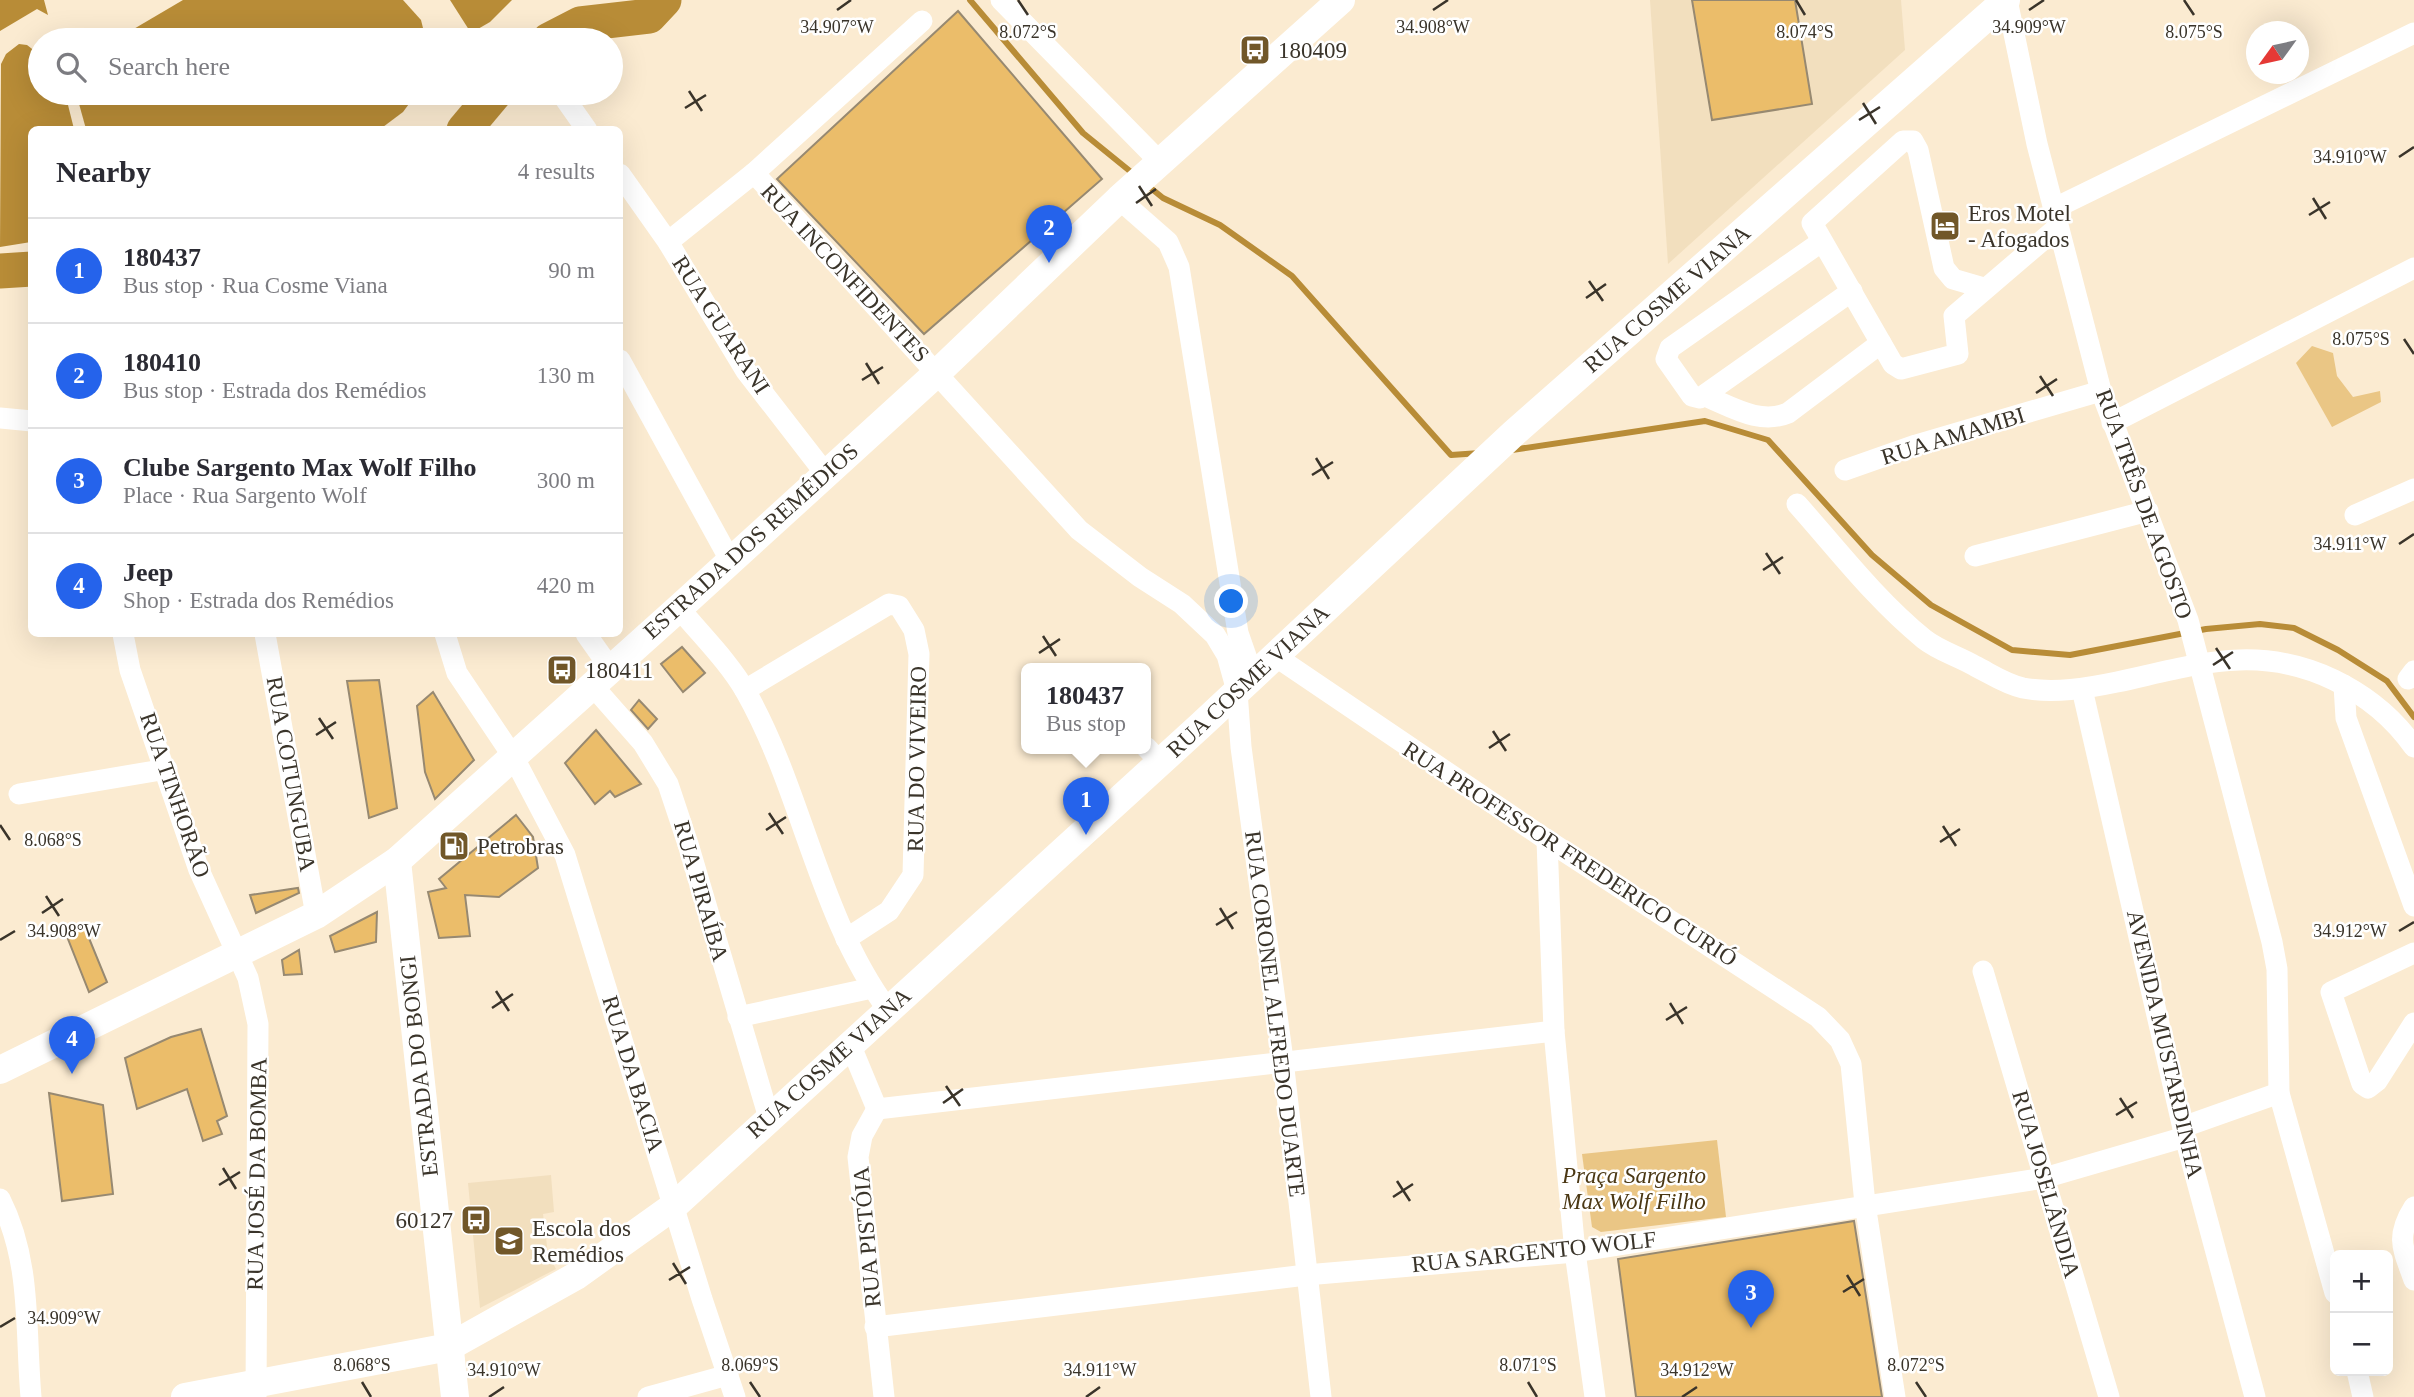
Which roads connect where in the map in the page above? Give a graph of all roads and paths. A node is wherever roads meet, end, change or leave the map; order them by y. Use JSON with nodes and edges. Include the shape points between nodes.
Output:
{"nodes":[{"id":1,"x":1001,"y":0,"type":"edge"},
{"id":2,"x":1341,"y":0,"type":"edge"},
{"id":3,"x":2007,"y":0,"type":"edge"},
{"id":4,"x":922,"y":21,"type":"dead end"},
{"id":5,"x":2414,"y":33,"type":"edge"},
{"id":6,"x":569,"y":105,"type":"edge"},
{"id":7,"x":584,"y":126,"type":"edge"},
{"id":8,"x":1158,"y":164,"type":"junction"},
{"id":9,"x":754,"y":173,"type":"junction"},
{"id":10,"x":623,"y":178,"type":"edge"},
{"id":11,"x":1125,"y":194,"type":"junction"},
{"id":12,"x":2055,"y":218,"type":"junction"},
{"id":13,"x":668,"y":242,"type":"junction"},
{"id":14,"x":1821,"y":242,"type":"junction"},
{"id":15,"x":2414,"y":268,"type":"edge"},
{"id":16,"x":1984,"y":288,"type":"junction"},
{"id":17,"x":1852,"y":291,"type":"junction"},
{"id":18,"x":1881,"y":343,"type":"junction"},
{"id":19,"x":623,"y":365,"type":"edge"},
{"id":20,"x":937,"y":373,"type":"junction"},
{"id":21,"x":2101,"y":391,"type":"junction"},
{"id":22,"x":1706,"y":396,"type":"junction"},
{"id":23,"x":0,"y":418,"type":"edge"},
{"id":24,"x":28,"y":421,"type":"edge"},
{"id":25,"x":2112,"y":423,"type":"junction"},
{"id":26,"x":1845,"y":470,"type":"dead end"},
{"id":27,"x":825,"y":473,"type":"junction"},
{"id":28,"x":2414,"y":489,"type":"edge"},
{"id":29,"x":1797,"y":504,"type":"dead end"},
{"id":30,"x":2148,"y":511,"type":"junction"},
{"id":31,"x":2355,"y":515,"type":"dead end"},
{"id":32,"x":1975,"y":556,"type":"dead end"},
{"id":33,"x":730,"y":560,"type":"junction"},
{"id":34,"x":679,"y":608,"type":"junction"},
{"id":35,"x":124,"y":637,"type":"edge"},
{"id":36,"x":266,"y":637,"type":"edge"},
{"id":37,"x":446,"y":637,"type":"edge"},
{"id":38,"x":587,"y":637,"type":"edge"},
{"id":39,"x":1275,"y":656,"type":"junction"},
{"id":40,"x":2197,"y":659,"type":"junction"},
{"id":41,"x":601,"y":676,"type":"junction"},
{"id":42,"x":1245,"y":684,"type":"junction"},
{"id":43,"x":2344,"y":685,"type":"junction"},
{"id":44,"x":745,"y":690,"type":"junction"},
{"id":45,"x":2082,"y":690,"type":"junction"},
{"id":46,"x":2414,"y":747,"type":"edge"},
{"id":47,"x":1153,"y":755,"type":"edge"},
{"id":48,"x":514,"y":758,"type":"junction"},
{"id":49,"x":167,"y":769,"type":"junction"},
{"id":50,"x":19,"y":794,"type":"dead end"},
{"id":51,"x":1546,"y":840,"type":"junction"},
{"id":52,"x":397,"y":861,"type":"junction"},
{"id":53,"x":2414,"y":906,"type":"edge"},
{"id":54,"x":316,"y":915,"type":"junction"},
{"id":55,"x":846,"y":939,"type":"junction"},
{"id":56,"x":238,"y":953,"type":"junction"},
{"id":57,"x":2414,"y":953,"type":"edge"},
{"id":58,"x":1983,"y":971,"type":"dead end"},
{"id":59,"x":880,"y":999,"type":"junction"},
{"id":60,"x":738,"y":1017,"type":"junction"},
{"id":61,"x":2414,"y":1023,"type":"edge"},
{"id":62,"x":1555,"y":1031,"type":"junction"},
{"id":63,"x":850,"y":1044,"type":"junction"},
{"id":64,"x":1283,"y":1060,"type":"junction"},
{"id":65,"x":0,"y":1070,"type":"edge"},
{"id":66,"x":2278,"y":1093,"type":"junction"},
{"id":67,"x":877,"y":1109,"type":"junction"},
{"id":68,"x":769,"y":1118,"type":"junction"},
{"id":69,"x":2184,"y":1132,"type":"junction"},
{"id":70,"x":2045,"y":1178,"type":"junction"},
{"id":71,"x":0,"y":1199,"type":"edge"},
{"id":72,"x":1865,"y":1204,"type":"junction"},
{"id":73,"x":674,"y":1206,"type":"junction"},
{"id":74,"x":2412,"y":1210,"type":"edge"},
{"id":75,"x":1575,"y":1252,"type":"junction"},
{"id":76,"x":1307,"y":1275,"type":"junction"},
{"id":77,"x":2330,"y":1275,"type":"edge"},
{"id":78,"x":2414,"y":1280,"type":"edge"},
{"id":79,"x":875,"y":1327,"type":"junction"},
{"id":80,"x":449,"y":1347,"type":"junction"},
{"id":81,"x":728,"y":1375,"type":"junction"},
{"id":82,"x":2358,"y":1376,"type":"edge"},
{"id":83,"x":256,"y":1391,"type":"edge"},
{"id":84,"x":31,"y":1397,"type":"edge"},
{"id":85,"x":185,"y":1397,"type":"edge"},
{"id":86,"x":455,"y":1397,"type":"edge"},
{"id":87,"x":649,"y":1397,"type":"edge"},
{"id":88,"x":735,"y":1397,"type":"edge"},
{"id":89,"x":884,"y":1397,"type":"edge"},
{"id":90,"x":1321,"y":1397,"type":"edge"},
{"id":91,"x":1595,"y":1397,"type":"edge"},
{"id":92,"x":1895,"y":1397,"type":"edge"},
{"id":93,"x":2106,"y":1397,"type":"edge"},
{"id":94,"x":2255,"y":1397,"type":"edge"},
{"id":95,"x":2363,"y":1397,"type":"edge"}],
"edges":[{"from":1,"to":8,"type":"street"},
{"from":2,"to":8,"type":"main road","name":"ESTRADA DOS REMÉDIOS"},
{"from":3,"to":12,"type":"street","name":"RUA TRÊS DE AGOSTO"},
{"from":3,"to":39,"type":"main road","name":"RUA COSME VIANA","via":[[1514,433]]},
{"from":4,"to":9,"type":"street"},
{"from":5,"to":12,"type":"street"},
{"from":6,"to":7,"type":"street"},
{"from":8,"to":11,"type":"main road","name":"ESTRADA DOS REMÉDIOS"},
{"from":9,"to":13,"type":"street"},
{"from":9,"to":20,"type":"street","name":"RUA INCONFIDENTES"},
{"from":10,"to":13,"type":"street","name":"RUA GUARANI"},
{"from":11,"to":20,"type":"main road","name":"ESTRADA DOS REMÉDIOS"},
{"from":11,"to":42,"type":"street","via":[[1168,242],[1179,267]]},
{"from":12,"to":16,"type":"street"},
{"from":12,"to":21,"type":"street","name":"RUA TRÊS DE AGOSTO"},
{"from":13,"to":27,"type":"street","name":"RUA GUARANI","via":[[746,371]]},
{"from":14,"to":16,"type":"street","via":[[1811,223],[1908,140],[1918,150],[1944,268],[1953,279]]},
{"from":14,"to":17,"type":"street"},
{"from":14,"to":22,"type":"street","via":[[1670,348],[1666,359],[1692,396]]},
{"from":15,"to":25,"type":"street"},
{"from":16,"to":18,"type":"street","via":[[1954,316],[1958,351],[1954,356],[1901,369]]},
{"from":17,"to":18,"type":"street"},
{"from":17,"to":22,"type":"street"},
{"from":18,"to":22,"type":"street","via":[[1777,418],[1762,419]]},
{"from":19,"to":33,"type":"street"},
{"from":20,"to":27,"type":"main road","name":"ESTRADA DOS REMÉDIOS"},
{"from":20,"to":42,"type":"street","name":"RUA CORONEL ALFREDO DUARTE","via":[[1079,530],[1182,604],[1215,635]]},
{"from":21,"to":25,"type":"street","name":"RUA TRÊS DE AGOSTO"},
{"from":21,"to":26,"type":"street","name":"RUA AMAMBI"},
{"from":23,"to":24,"type":"street"},
{"from":25,"to":30,"type":"street","name":"RUA TRÊS DE AGOSTO"},
{"from":27,"to":33,"type":"main road","name":"ESTRADA DOS REMÉDIOS"},
{"from":28,"to":31,"type":"street"},
{"from":29,"to":45,"type":"street","via":[[1925,640],[2003,682],[2025,688]]},
{"from":30,"to":32,"type":"street"},
{"from":30,"to":40,"type":"street","name":"RUA TRÊS DE AGOSTO","via":[[2188,620]]},
{"from":33,"to":34,"type":"main road","name":"ESTRADA DOS REMÉDIOS"},
{"from":34,"to":41,"type":"main road","name":"ESTRADA DOS REMÉDIOS"},
{"from":34,"to":44,"type":"street"},
{"from":35,"to":49,"type":"street","name":"RUA TINHORÃO","via":[[130,670]]},
{"from":36,"to":54,"type":"street","name":"RUA COTUNGUBA"},
{"from":37,"to":48,"type":"street","name":"RUA DA BACIA","via":[[457,673]]},
{"from":38,"to":41,"type":"street","name":"RUA PIRAÍBA"},
{"from":39,"to":42,"type":"main road","name":"RUA COSME VIANA"},
{"from":39,"to":51,"type":"street","name":"RUA PROFESSOR FREDERICO CURIÓ"},
{"from":40,"to":43,"type":"street","via":[[2280,660]]},
{"from":40,"to":45,"type":"street"},
{"from":40,"to":66,"type":"street","name":"RUA TRÊS DE AGOSTO","via":[[2277,969]]},
{"from":41,"to":48,"type":"main road","name":"ESTRADA DOS REMÉDIOS"},
{"from":41,"to":60,"type":"street","name":"RUA PIRAÍBA","via":[[668,783]]},
{"from":42,"to":47,"type":"main road","name":"RUA COSME VIANA"},
{"from":42,"to":64,"type":"street","name":"RUA CORONEL ALFREDO DUARTE","via":[[1241,747]]},
{"from":43,"to":46,"type":"street","via":[[2385,712]]},
{"from":43,"to":53,"type":"street","via":[[2346,718]]},
{"from":44,"to":55,"type":"street","via":[[771,744]]},
{"from":44,"to":55,"type":"street","name":"RUA DO VIVEIRO","via":[[889,604],[899,606],[918,641],[913,875],[889,911]]},
{"from":45,"to":69,"type":"street","name":"AVENIDA MUSTARDINHA"},
{"from":47,"to":59,"type":"main road","name":"RUA COSME VIANA"},
{"from":48,"to":52,"type":"main road","name":"ESTRADA DOS REMÉDIOS"},
{"from":48,"to":73,"type":"street","name":"RUA DA BACIA","via":[[565,855]]},
{"from":49,"to":50,"type":"street"},
{"from":49,"to":56,"type":"street","name":"RUA TINHORÃO","via":[[199,870]]},
{"from":51,"to":62,"type":"street"},
{"from":51,"to":72,"type":"street","name":"RUA PROFESSOR FREDERICO CURIÓ","via":[[1818,1017],[1840,1041],[1852,1064]]},
{"from":52,"to":54,"type":"main road","name":"ESTRADA DOS REMÉDIOS"},
{"from":52,"to":80,"type":"main road","name":"ESTRADA DO BONGI"},
{"from":54,"to":56,"type":"main road","name":"ESTRADA DOS REMÉDIOS"},
{"from":55,"to":59,"type":"street"},
{"from":56,"to":65,"type":"main road","name":"ESTRADA DOS REMÉDIOS"},
{"from":56,"to":83,"type":"street","name":"RUA JOSÉ DA BOMBA","via":[[258,1024],[260,1055]]},
{"from":57,"to":61,"type":"street","via":[[2331,992],[2362,1084],[2368,1088]]},
{"from":58,"to":70,"type":"street","name":"RUA JOSELÂNDIA"},
{"from":59,"to":60,"type":"street"},
{"from":59,"to":63,"type":"main road","name":"RUA COSME VIANA"},
{"from":60,"to":68,"type":"street","name":"RUA PIRAÍBA"},
{"from":62,"to":64,"type":"street"},
{"from":62,"to":75,"type":"street"},
{"from":63,"to":67,"type":"street"},
{"from":63,"to":68,"type":"main road","name":"RUA COSME VIANA"},
{"from":64,"to":67,"type":"street"},
{"from":64,"to":76,"type":"street","name":"RUA CORONEL ALFREDO DUARTE"},
{"from":66,"to":69,"type":"street","name":"RUA SARGENTO WOLF"},
{"from":66,"to":77,"type":"street","name":"RUA TRÊS DE AGOSTO"},
{"from":67,"to":79,"type":"street","name":"RUA PISTÓIA","via":[[862,1136],[858,1157]]},
{"from":68,"to":73,"type":"main road","name":"RUA COSME VIANA"},
{"from":69,"to":70,"type":"street","name":"RUA SARGENTO WOLF"},
{"from":69,"to":94,"type":"street","name":"AVENIDA MUSTARDINHA"},
{"from":70,"to":72,"type":"street","name":"RUA SARGENTO WOLF"},
{"from":70,"to":93,"type":"street","name":"RUA JOSELÂNDIA"},
{"from":71,"to":84,"type":"street","via":[[10,1220],[26,1286]]},
{"from":72,"to":75,"type":"street","name":"RUA SARGENTO WOLF"},
{"from":72,"to":92,"type":"street"},
{"from":73,"to":80,"type":"main road","name":"RUA COSME VIANA","via":[[576,1276]]},
{"from":73,"to":81,"type":"street","name":"RUA DA BACIA"},
{"from":74,"to":78,"type":"street","via":[[2402,1228],[2401,1243]]},
{"from":75,"to":76,"type":"street","name":"RUA SARGENTO WOLF"},
{"from":75,"to":91,"type":"street"},
{"from":76,"to":79,"type":"street","name":"RUA SARGENTO WOLF"},
{"from":76,"to":90,"type":"street","name":"RUA CORONEL ALFREDO DUARTE"},
{"from":79,"to":89,"type":"street","name":"RUA PISTÓIA"},
{"from":80,"to":83,"type":"main road","name":"RUA COSME VIANA"},
{"from":80,"to":86,"type":"main road","name":"ESTRADA DO BONGI"},
{"from":81,"to":87,"type":"street"},
{"from":81,"to":88,"type":"street","name":"RUA DA BACIA"},
{"from":82,"to":95,"type":"street"},
{"from":83,"to":85,"type":"main road","name":"RUA COSME VIANA"}]}
